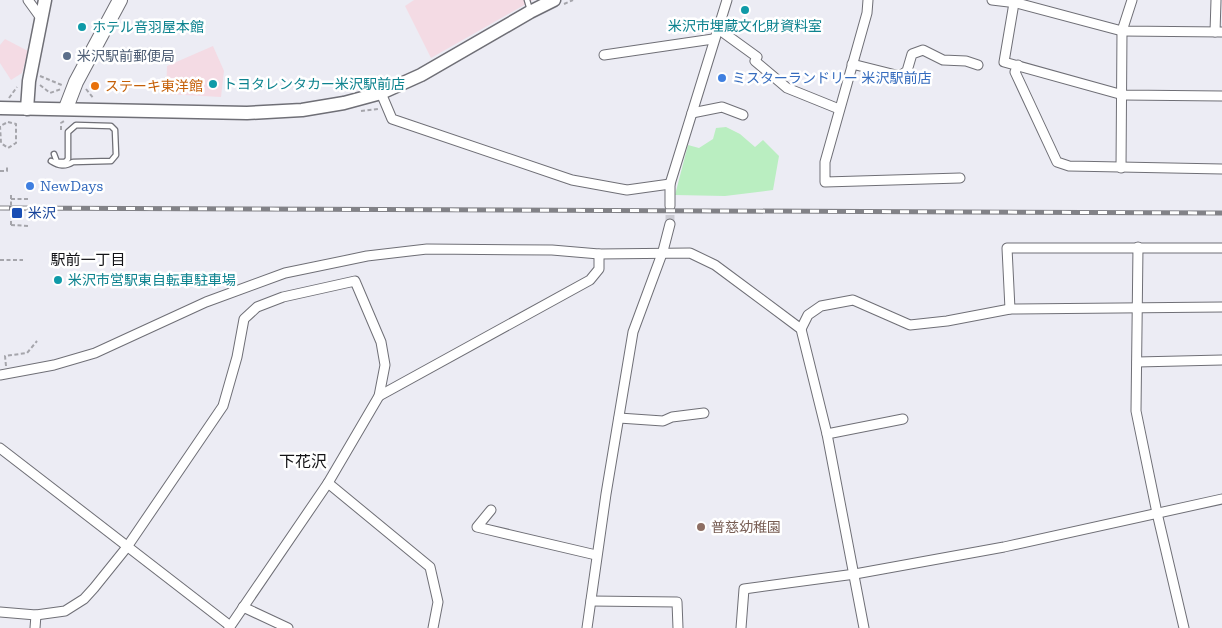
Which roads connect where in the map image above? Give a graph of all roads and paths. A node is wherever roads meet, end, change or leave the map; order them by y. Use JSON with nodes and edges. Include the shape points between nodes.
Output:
{"nodes":[{"id":1,"x":28,"y":0,"type":"edge"},
{"id":2,"x":45,"y":0,"type":"edge"},
{"id":3,"x":120,"y":0,"type":"edge"},
{"id":4,"x":554,"y":0,"type":"edge"},
{"id":5,"x":727,"y":0,"type":"edge"},
{"id":6,"x":868,"y":0,"type":"edge"},
{"id":7,"x":992,"y":0,"type":"edge"},
{"id":8,"x":1132,"y":0,"type":"edge"},
{"id":9,"x":1216,"y":0,"type":"edge"},
{"id":10,"x":1017,"y":2,"type":"edge"},
{"id":11,"x":529,"y":6,"type":"edge"},
{"id":12,"x":41,"y":18,"type":"junction"},
{"id":13,"x":717,"y":28,"type":"junction"},
{"id":14,"x":1122,"y":31,"type":"junction"},
{"id":15,"x":1219,"y":32,"type":"edge"},
{"id":16,"x":714,"y":39,"type":"junction"},
{"id":17,"x":604,"y":55,"type":"dead end"},
{"id":18,"x":852,"y":64,"type":"junction"},
{"id":19,"x":1018,"y":65,"type":"junction"},
{"id":20,"x":978,"y":66,"type":"dead end"},
{"id":21,"x":86,"y":85,"type":"dead end"},
{"id":22,"x":64,"y":86,"type":"joint"},
{"id":23,"x":19,"y":87,"type":"dead end"},
{"id":24,"x":382,"y":93,"type":"junction"},
{"id":25,"x":1123,"y":95,"type":"junction"},
{"id":26,"x":1222,"y":96,"type":"edge"},
{"id":27,"x":9,"y":98,"type":"dead end"},
{"id":28,"x":100,"y":100,"type":"dead end"},
{"id":29,"x":0,"y":108,"type":"edge"},
{"id":30,"x":66,"y":108,"type":"junction"},
{"id":31,"x":27,"y":109,"type":"junction"},
{"id":32,"x":839,"y":109,"type":"junction"},
{"id":33,"x":692,"y":113,"type":"junction"},
{"id":34,"x":743,"y":115,"type":"dead end"},
{"id":35,"x":1,"y":123,"type":"edge"},
{"id":36,"x":54,"y":154,"type":"dead end"},
{"id":37,"x":70,"y":160,"type":"junction"},
{"id":38,"x":51,"y":161,"type":"dead end"},
{"id":39,"x":8,"y":167,"type":"dead end"},
{"id":40,"x":1121,"y":168,"type":"junction"},
{"id":41,"x":1222,"y":169,"type":"edge"},
{"id":42,"x":0,"y":171,"type":"edge"},
{"id":43,"x":960,"y":178,"type":"dead end"},
{"id":44,"x":670,"y":184,"type":"junction"},
{"id":45,"x":11,"y":195,"type":"dead end"},
{"id":46,"x":11,"y":199,"type":"junction"},
{"id":47,"x":30,"y":199,"type":"dead end"},
{"id":48,"x":670,"y":206,"type":"tunnel mouth"},
{"id":49,"x":670,"y":224,"type":"tunnel mouth"},
{"id":50,"x":30,"y":226,"type":"dead end"},
{"id":51,"x":1138,"y":247,"type":"junction"},
{"id":52,"x":1222,"y":248,"type":"edge"},
{"id":53,"x":663,"y":252,"type":"junction"},
{"id":54,"x":599,"y":254,"type":"junction"},
{"id":55,"x":0,"y":260,"type":"edge"},
{"id":56,"x":23,"y":260,"type":"dead end"},
{"id":57,"x":1137,"y":307,"type":"junction"},
{"id":58,"x":1222,"y":307,"type":"edge"},
{"id":59,"x":1010,"y":309,"type":"junction"},
{"id":60,"x":801,"y":329,"type":"junction"},
{"id":61,"x":38,"y":341,"type":"dead end"},
{"id":62,"x":1222,"y":360,"type":"edge"},
{"id":63,"x":1137,"y":362,"type":"junction"},
{"id":64,"x":3,"y":375,"type":"edge"},
{"id":65,"x":379,"y":396,"type":"junction"},
{"id":66,"x":704,"y":413,"type":"dead end"},
{"id":67,"x":618,"y":418,"type":"junction"},
{"id":68,"x":903,"y":420,"type":"dead end"},
{"id":69,"x":827,"y":434,"type":"junction"},
{"id":70,"x":0,"y":448,"type":"edge"},
{"id":71,"x":328,"y":483,"type":"junction"},
{"id":72,"x":1222,"y":499,"type":"edge"},
{"id":73,"x":491,"y":510,"type":"dead end"},
{"id":74,"x":1157,"y":513,"type":"junction"},
{"id":75,"x":127,"y":547,"type":"junction"},
{"id":76,"x":596,"y":555,"type":"junction"},
{"id":77,"x":855,"y":574,"type":"junction"},
{"id":78,"x":591,"y":601,"type":"junction"},
{"id":79,"x":243,"y":607,"type":"junction"},
{"id":80,"x":0,"y":612,"type":"edge"},
{"id":81,"x":36,"y":615,"type":"junction"},
{"id":82,"x":229,"y":627,"type":"edge"},
{"id":83,"x":35,"y":628,"type":"edge"},
{"id":84,"x":288,"y":628,"type":"edge"},
{"id":85,"x":433,"y":628,"type":"edge"},
{"id":86,"x":587,"y":628,"type":"edge"},
{"id":87,"x":678,"y":628,"type":"edge"},
{"id":88,"x":741,"y":628,"type":"edge"},
{"id":89,"x":864,"y":628,"type":"edge"},
{"id":90,"x":1184,"y":628,"type":"edge"}],
"edges":[{"from":1,"to":12,"type":"street"},
{"from":2,"to":12,"type":"street"},
{"from":3,"to":30,"type":"main road","via":[[76,82]]},
{"from":4,"to":11,"type":"street"},
{"from":5,"to":13,"type":"street"},
{"from":6,"to":18,"type":"street"},
{"from":7,"to":10,"type":"street"},
{"from":8,"to":14,"type":"street"},
{"from":9,"to":15,"type":"street"},
{"from":10,"to":14,"type":"street"},
{"from":10,"to":19,"type":"street","via":[[1004,62]]},
{"from":11,"to":24,"type":"street","via":[[421,75]]},
{"from":12,"to":31,"type":"street"},
{"from":13,"to":16,"type":"street"},
{"from":13,"to":32,"type":"street","via":[[757,56],[755,61],[788,88]]},
{"from":14,"to":15,"type":"street"},
{"from":14,"to":25,"type":"street"},
{"from":16,"to":17,"type":"street"},
{"from":16,"to":33,"type":"street"},
{"from":18,"to":20,"type":"street","via":[[900,76],[908,71],[912,54],[923,50],[943,60],[966,61]]},
{"from":18,"to":32,"type":"street"},
{"from":19,"to":25,"type":"street"},
{"from":19,"to":40,"type":"street","via":[[1015,72],[1057,162],[1069,166]]},
{"from":21,"to":28,"type":"path","via":[[88,94]]},
{"from":22,"to":22,"type":"path","via":[[55,82],[39,76],[45,91],[55,92]]},
{"from":23,"to":27,"type":"path"},
{"from":24,"to":30,"type":"street","via":[[302,110],[247,113]]},
{"from":24,"to":44,"type":"street","via":[[392,118],[572,180],[627,190]]},
{"from":25,"to":26,"type":"street"},
{"from":25,"to":40,"type":"street"},
{"from":29,"to":31,"type":"street"},
{"from":30,"to":31,"type":"street"},
{"from":32,"to":43,"type":"street","via":[[824,162],[825,182]]},
{"from":33,"to":34,"type":"street","via":[[722,107]]},
{"from":33,"to":44,"type":"street"},
{"from":35,"to":35,"type":"path","via":[[1,143],[8,150],[16,142],[17,124]]},
{"from":36,"to":37,"type":"lane","via":[[56,162]]},
{"from":37,"to":37,"type":"lane","via":[[68,132],[71,127],[111,126],[116,130],[116,156],[111,161]]},
{"from":37,"to":38,"type":"lane","via":[[68,165],[57,165]]},
{"from":39,"to":42,"type":"path","via":[[8,171]]},
{"from":40,"to":41,"type":"street"},
{"from":44,"to":48,"type":"street"},
{"from":45,"to":46,"type":"path","bridge":true},
{"from":46,"to":47,"type":"path"},
{"from":46,"to":50,"type":"path","bridge":true,"via":[[11,226]]},
{"from":49,"to":53,"type":"street"},
{"from":51,"to":52,"type":"street"},
{"from":51,"to":57,"type":"street"},
{"from":51,"to":59,"type":"street","via":[[1007,248]]},
{"from":53,"to":54,"type":"street"},
{"from":53,"to":60,"type":"street","via":[[690,253],[715,265]]},
{"from":53,"to":67,"type":"street","via":[[634,332]]},
{"from":54,"to":64,"type":"street","via":[[552,250],[427,249],[367,256],[285,273],[206,302],[95,353]]},
{"from":54,"to":65,"type":"street","via":[[598,269],[590,280]]},
{"from":55,"to":56,"type":"path"},
{"from":57,"to":58,"type":"street"},
{"from":57,"to":59,"type":"street"},
{"from":57,"to":63,"type":"street"},
{"from":59,"to":60,"type":"street","via":[[910,325],[853,300],[821,306],[808,315]]},
{"from":60,"to":69,"type":"street"},
{"from":61,"to":64,"type":"path","via":[[26,353],[6,356]]},
{"from":62,"to":63,"type":"street"},
{"from":63,"to":74,"type":"street","via":[[1136,411]]},
{"from":65,"to":71,"type":"street"},
{"from":65,"to":75,"type":"street","via":[[385,365],[382,342],[355,281],[283,297],[257,307],[244,318],[223,406]]},
{"from":66,"to":67,"type":"street","via":[[663,421]]},
{"from":67,"to":76,"type":"street"},
{"from":68,"to":69,"type":"street"},
{"from":69,"to":77,"type":"street"},
{"from":70,"to":75,"type":"street"},
{"from":71,"to":79,"type":"street"},
{"from":71,"to":85,"type":"street","via":[[430,567],[438,602]]},
{"from":72,"to":74,"type":"street"},
{"from":73,"to":76,"type":"street","via":[[477,527]]},
{"from":74,"to":77,"type":"street","via":[[1004,547]]},
{"from":74,"to":90,"type":"street"},
{"from":75,"to":81,"type":"street","via":[[84,600],[65,611]]},
{"from":75,"to":82,"type":"street"},
{"from":76,"to":78,"type":"street"},
{"from":77,"to":88,"type":"street","via":[[744,589]]},
{"from":77,"to":89,"type":"street"},
{"from":78,"to":86,"type":"street"},
{"from":78,"to":87,"type":"street","via":[[677,602]]},
{"from":79,"to":82,"type":"street"},
{"from":79,"to":84,"type":"street"},
{"from":80,"to":81,"type":"street"},
{"from":81,"to":83,"type":"street"}]}
